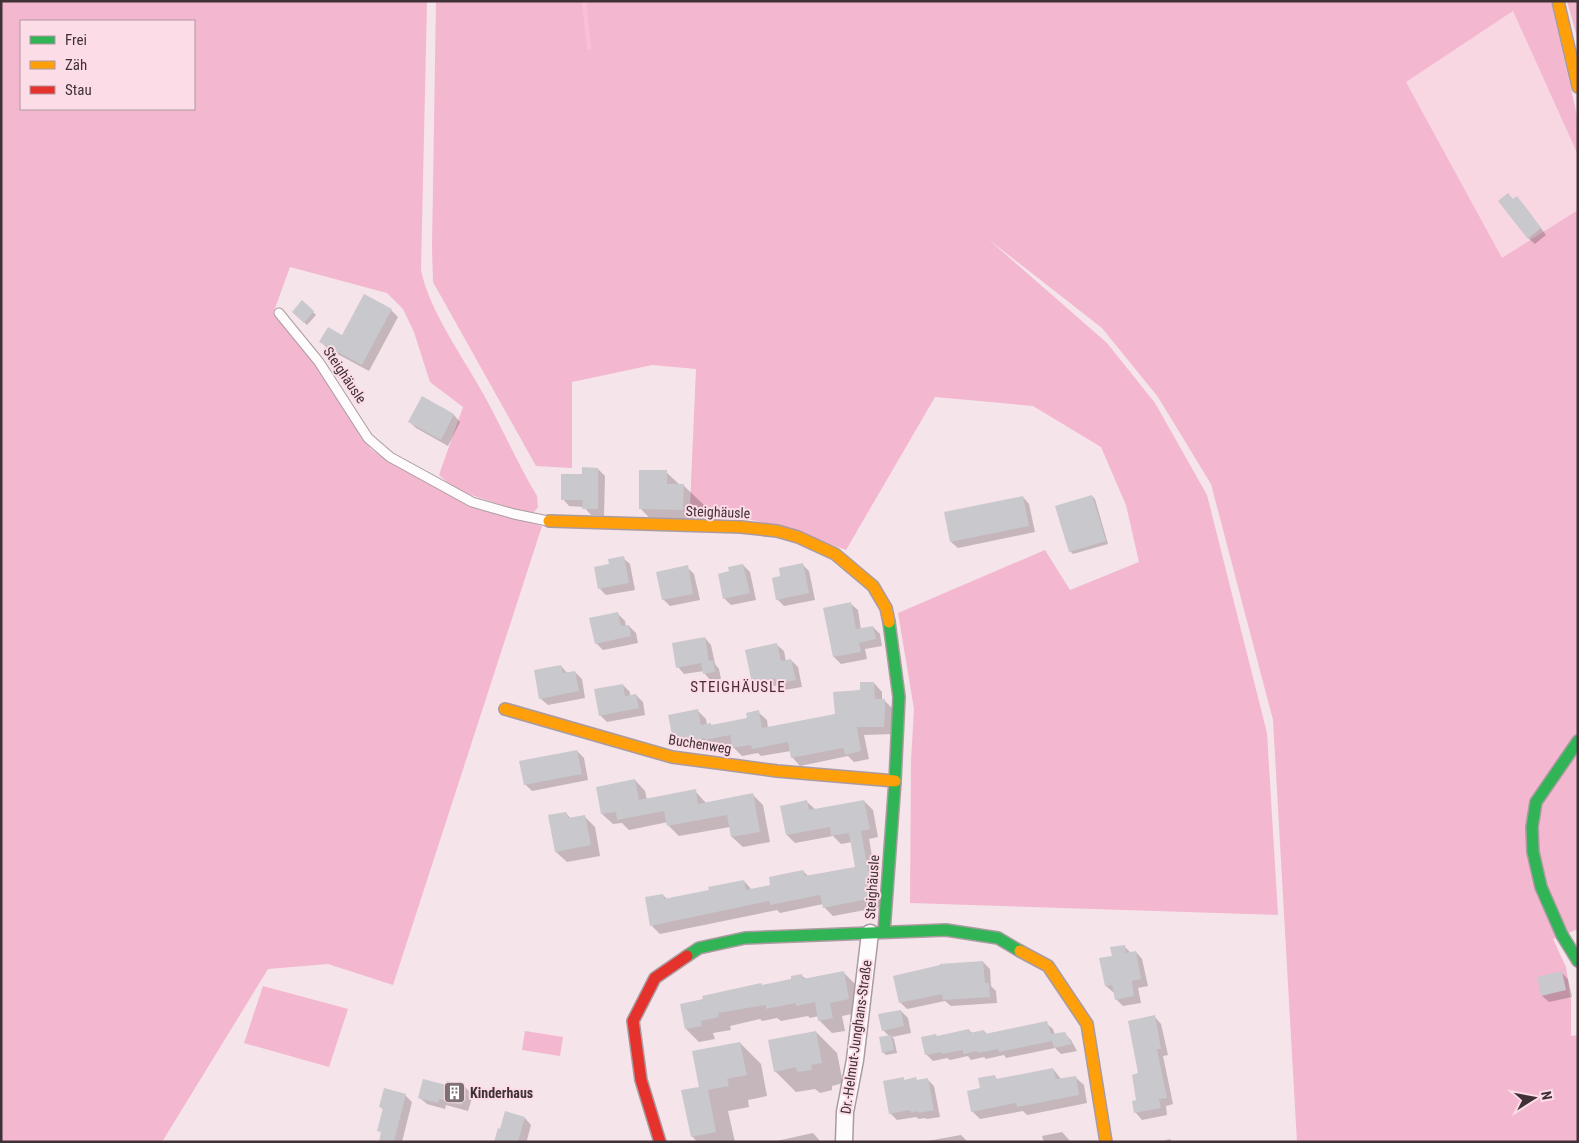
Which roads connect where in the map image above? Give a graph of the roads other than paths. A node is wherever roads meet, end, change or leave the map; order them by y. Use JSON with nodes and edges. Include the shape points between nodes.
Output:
{"nodes":[{"id":1,"x":1558,"y":1,"type":"edge"},
{"id":2,"x":1578,"y":87,"type":"edge"},
{"id":3,"x":279,"y":313,"type":"dead end"},
{"id":4,"x":549,"y":521,"type":"joint"},
{"id":5,"x":505,"y":709,"type":"dead end"},
{"id":6,"x":1578,"y":741,"type":"edge"},
{"id":7,"x":895,"y":781,"type":"junction"},
{"id":8,"x":877,"y":933,"type":"junction"},
{"id":9,"x":1575,"y":956,"type":"edge"},
{"id":10,"x":660,"y":1142,"type":"edge"},
{"id":11,"x":844,"y":1142,"type":"edge"},
{"id":12,"x":1106,"y":1142,"type":"edge"}],
"edges":[{"from":1,"to":2,"type":"street"},
{"from":3,"to":4,"type":"lane","name":"Steighäusle","via":[[320,362],[368,438],[390,457],[472,502]]},
{"from":4,"to":7,"type":"street","name":"Steighäusle","via":[[777,531],[835,554],[873,586],[886,608],[899,697]]},
{"from":5,"to":7,"type":"street","name":"Buchenweg","via":[[672,757],[777,772]]},
{"from":6,"to":9,"type":"street","via":[[1536,802],[1532,827],[1540,887]]},
{"from":7,"to":8,"type":"street","name":"Steighäusle"},
{"from":8,"to":10,"type":"street","via":[[745,938],[698,948],[655,978],[633,1020],[641,1080]]},
{"from":8,"to":11,"type":"street","name":"Dr.-Helmut-Junghans-Straße","via":[[845,1112]]},
{"from":8,"to":12,"type":"street","via":[[946,930],[998,938],[1048,966],[1087,1024]]}]}
